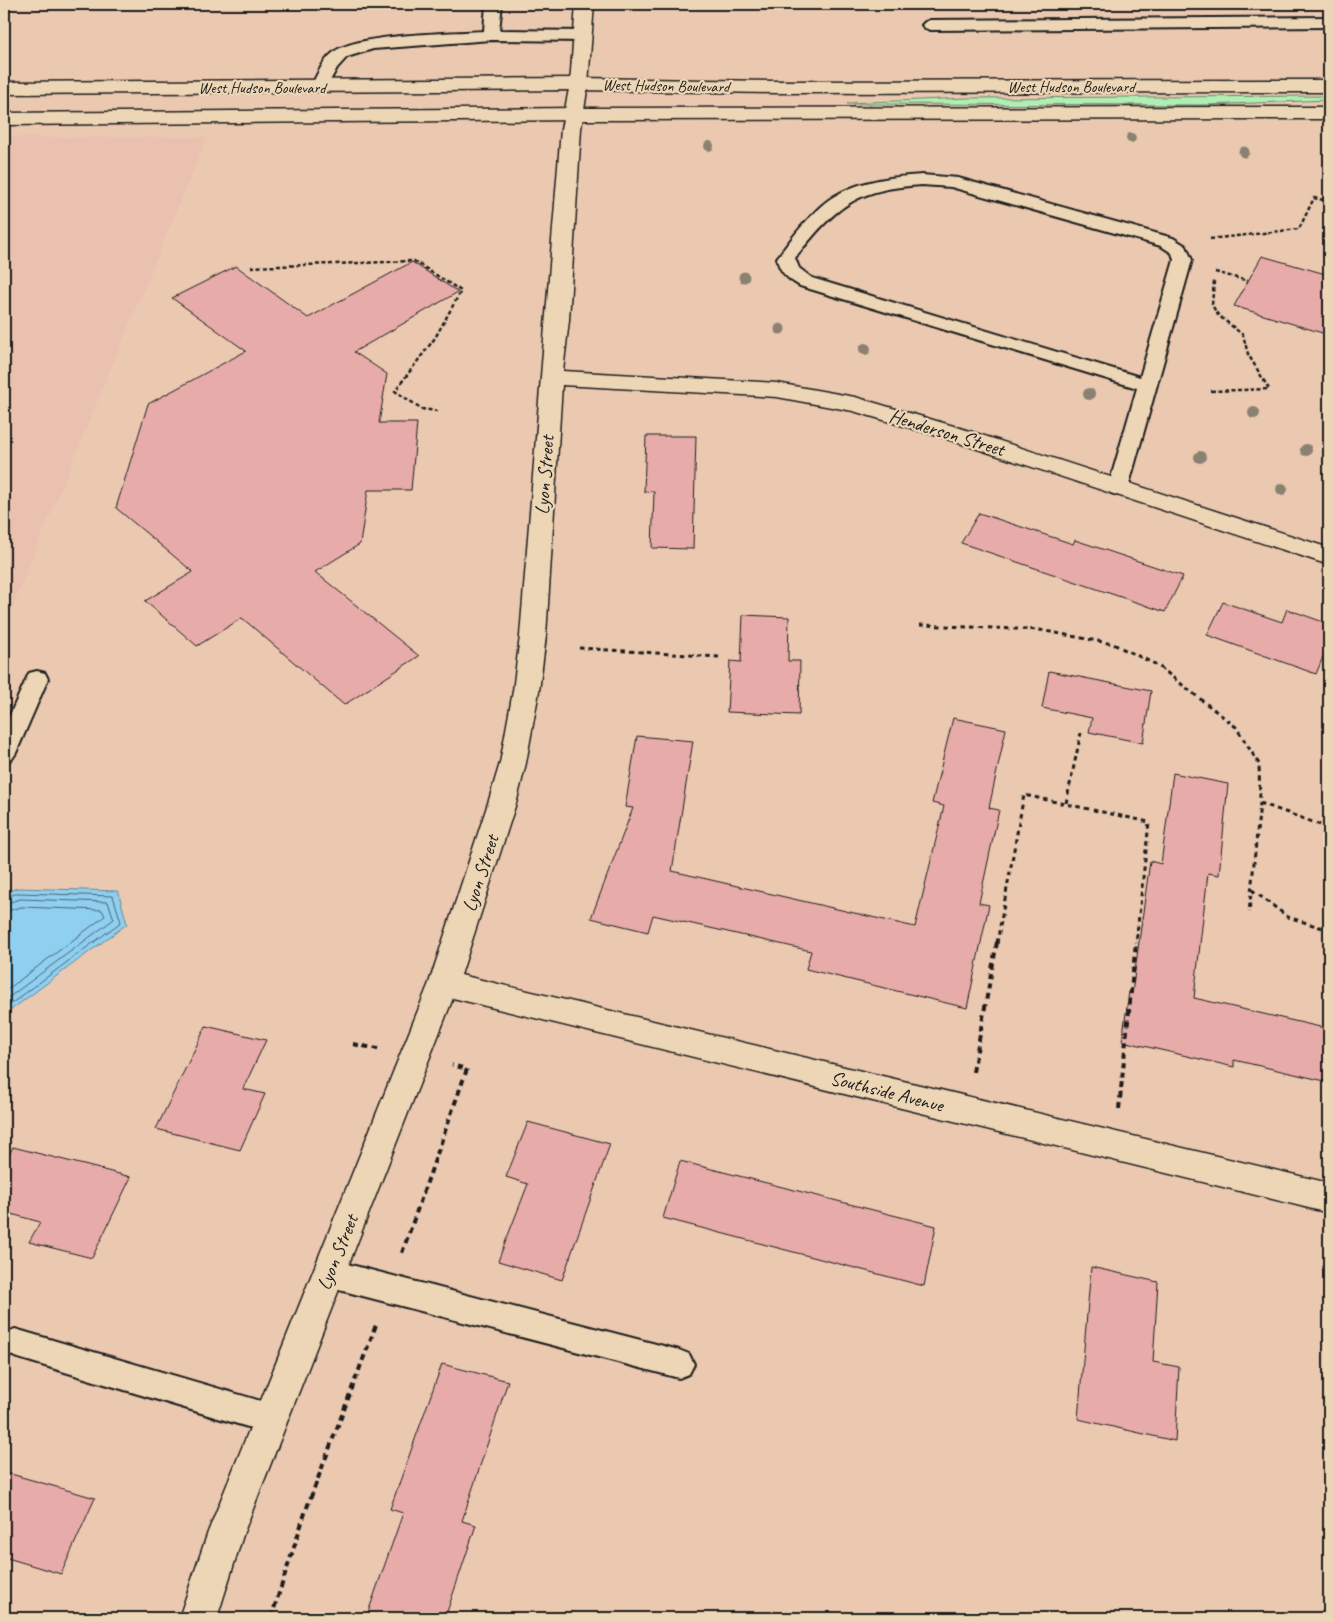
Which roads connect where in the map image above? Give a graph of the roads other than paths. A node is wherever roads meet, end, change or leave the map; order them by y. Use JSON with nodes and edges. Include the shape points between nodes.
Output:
{"nodes":[{"id":1,"x":494,"y":4,"type":"edge"},
{"id":2,"x":586,"y":4,"type":"edge"},
{"id":3,"x":1329,"y":22,"type":"edge"},
{"id":4,"x":930,"y":25,"type":"dead end"},
{"id":5,"x":491,"y":35,"type":"junction"},
{"id":6,"x":583,"y":36,"type":"junction"},
{"id":7,"x":579,"y":84,"type":"junction"},
{"id":8,"x":1329,"y":86,"type":"edge"},
{"id":9,"x":319,"y":87,"type":"junction"},
{"id":10,"x":4,"y":88,"type":"edge"},
{"id":11,"x":1329,"y":113,"type":"edge"},
{"id":12,"x":574,"y":114,"type":"junction"},
{"id":13,"x":4,"y":118,"type":"edge"},
{"id":14,"x":551,"y":377,"type":"junction"},
{"id":15,"x":1147,"y":385,"type":"junction"},
{"id":16,"x":1118,"y":488,"type":"junction"},
{"id":17,"x":1329,"y":557,"type":"edge"},
{"id":18,"x":37,"y":679,"type":"dead end"},
{"id":19,"x":4,"y":753,"type":"edge"},
{"id":20,"x":444,"y":984,"type":"junction"},
{"id":21,"x":1329,"y":1198,"type":"edge"},
{"id":22,"x":328,"y":1273,"type":"junction"},
{"id":23,"x":15,"y":1343,"type":"dead end"},
{"id":24,"x":679,"y":1364,"type":"dead end"},
{"id":25,"x":271,"y":1419,"type":"junction"},
{"id":26,"x":198,"y":1618,"type":"edge"}],
"edges":[{"from":1,"to":5,"type":"lane"},
{"from":2,"to":6,"type":"street","name":"Lyon Street"},
{"from":3,"to":4,"type":"lane"},
{"from":5,"to":6,"type":"lane"},
{"from":5,"to":9,"type":"lane","via":[[371,44],[341,54]]},
{"from":6,"to":7,"type":"street","name":"Lyon Street"},
{"from":7,"to":8,"type":"street","name":"West Hudson Boulevard"},
{"from":7,"to":9,"type":"street","name":"West Hudson Boulevard"},
{"from":7,"to":12,"type":"street","name":"Lyon Street"},
{"from":9,"to":10,"type":"street","name":"West Hudson Boulevard"},
{"from":11,"to":12,"type":"street","name":"West Hudson Boulevard"},
{"from":12,"to":13,"type":"street","name":"West Hudson Boulevard"},
{"from":12,"to":14,"type":"street","name":"Lyon Street"},
{"from":14,"to":16,"type":"street","name":"Henderson Street","via":[[777,390],[856,404]]},
{"from":14,"to":20,"type":"street","name":"Lyon Street","via":[[533,636],[526,691],[503,800]]},
{"from":15,"to":15,"type":"lane","via":[[1183,260],[1180,250],[1167,242],[952,182],[909,179],[878,185],[831,206],[786,258],[793,274],[806,282]]},
{"from":15,"to":16,"type":"lane"},
{"from":16,"to":17,"type":"street","name":"Henderson Street"},
{"from":18,"to":19,"type":"lane"},
{"from":20,"to":21,"type":"street","name":"Southside Avenue"},
{"from":20,"to":22,"type":"street","name":"Lyon Street"},
{"from":22,"to":24,"type":"lane"},
{"from":22,"to":25,"type":"street","name":"Lyon Street"},
{"from":23,"to":25,"type":"lane"},
{"from":25,"to":26,"type":"street","name":"Lyon Street","via":[[226,1532]]}]}
